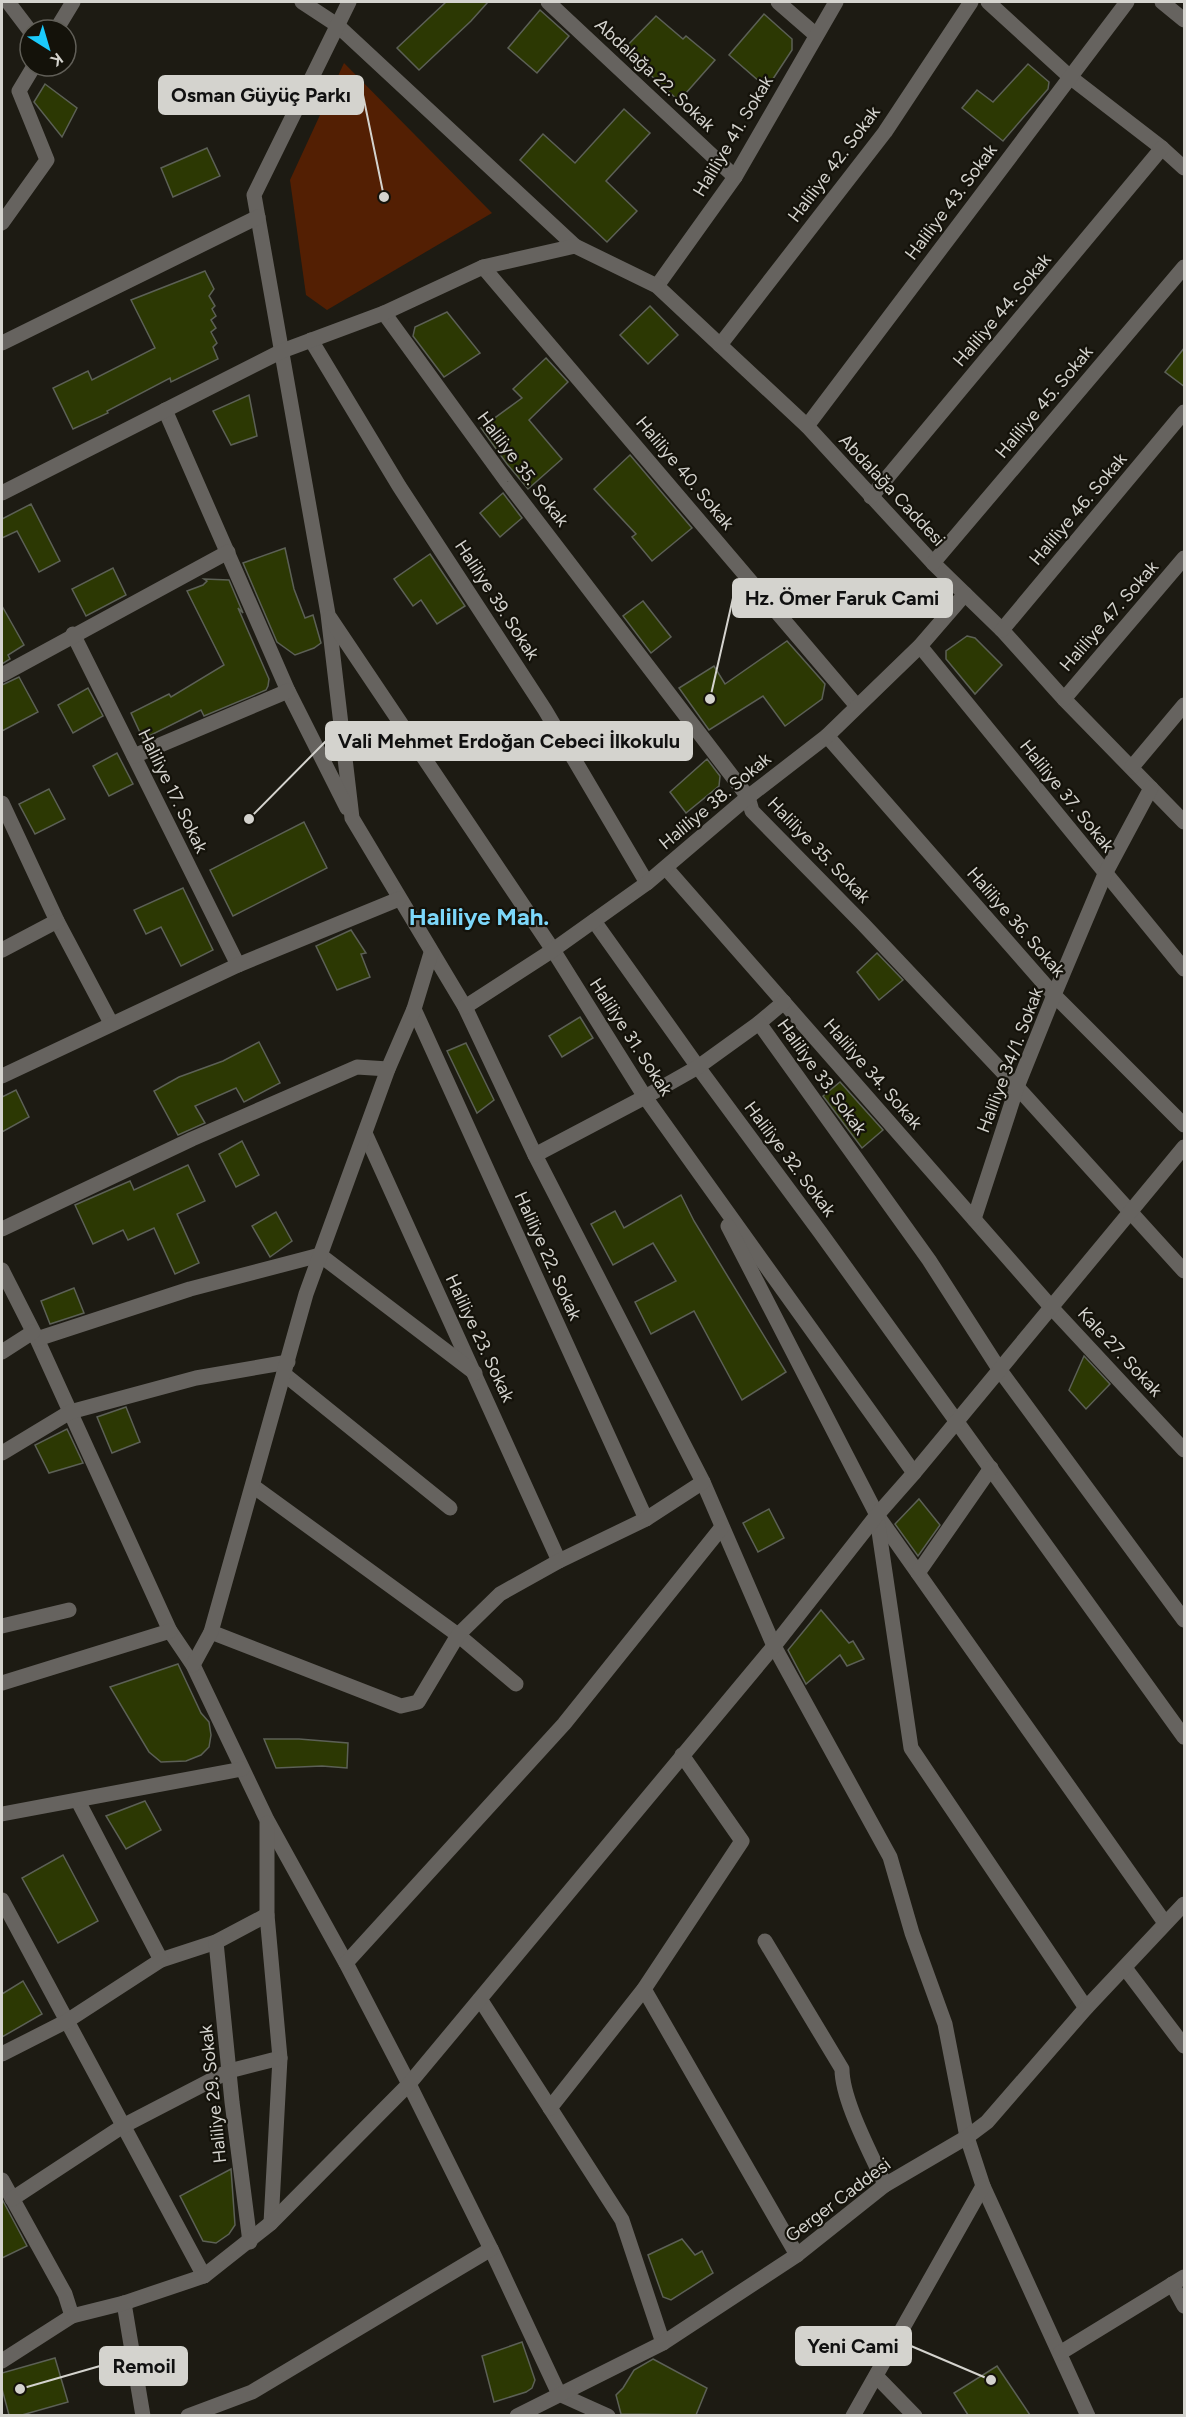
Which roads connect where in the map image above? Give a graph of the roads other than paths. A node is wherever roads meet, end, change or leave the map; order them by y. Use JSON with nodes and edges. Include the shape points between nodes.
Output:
{"nodes":[{"id":1,"x":8,"y":2,"type":"edge"},
{"id":2,"x":73,"y":2,"type":"edge"},
{"id":3,"x":303,"y":2,"type":"edge"},
{"id":4,"x":350,"y":2,"type":"edge"},
{"id":5,"x":548,"y":2,"type":"edge"},
{"id":6,"x":778,"y":2,"type":"edge"},
{"id":7,"x":836,"y":2,"type":"edge"},
{"id":8,"x":971,"y":2,"type":"edge"},
{"id":9,"x":988,"y":2,"type":"edge"},
{"id":10,"x":1127,"y":2,"type":"edge"},
{"id":11,"x":1162,"y":2,"type":"edge"},
{"id":12,"x":20,"y":18,"type":"edge"},
{"id":13,"x":63,"y":18,"type":"edge"},
{"id":14,"x":1185,"y":20,"type":"edge"},
{"id":15,"x":337,"y":25,"type":"junction"},
{"id":16,"x":816,"y":35,"type":"junction"},
{"id":17,"x":1070,"y":77,"type":"junction"},
{"id":18,"x":27,"y":78,"type":"edge"},
{"id":19,"x":1162,"y":148,"type":"junction"},
{"id":20,"x":1185,"y":168,"type":"edge"},
{"id":21,"x":735,"y":177,"type":"junction"},
{"id":22,"x":258,"y":217,"type":"junction"},
{"id":23,"x":2,"y":223,"type":"edge"},
{"id":24,"x":575,"y":246,"type":"junction"},
{"id":25,"x":483,"y":267,"type":"junction"},
{"id":26,"x":1185,"y":267,"type":"edge"},
{"id":27,"x":657,"y":286,"type":"junction"},
{"id":28,"x":384,"y":313,"type":"junction"},
{"id":29,"x":311,"y":340,"type":"junction"},
{"id":30,"x":2,"y":343,"type":"edge"},
{"id":31,"x":720,"y":345,"type":"junction"},
{"id":32,"x":282,"y":351,"type":"junction"},
{"id":33,"x":165,"y":410,"type":"junction"},
{"id":34,"x":1185,"y":412,"type":"edge"},
{"id":35,"x":807,"y":426,"type":"junction"},
{"id":36,"x":2,"y":493,"type":"edge"},
{"id":37,"x":871,"y":497,"type":"junction"},
{"id":38,"x":228,"y":552,"type":"junction"},
{"id":39,"x":1185,"y":558,"type":"edge"},
{"id":40,"x":933,"y":563,"type":"junction"},
{"id":41,"x":965,"y":594,"type":"junction"},
{"id":42,"x":327,"y":614,"type":"junction"},
{"id":43,"x":1002,"y":630,"type":"junction"},
{"id":44,"x":74,"y":634,"type":"junction"},
{"id":45,"x":920,"y":646,"type":"junction"},
{"id":46,"x":2,"y":675,"type":"edge"},
{"id":47,"x":288,"y":691,"type":"junction"},
{"id":48,"x":1064,"y":699,"type":"junction"},
{"id":49,"x":856,"y":705,"type":"junction"},
{"id":50,"x":1185,"y":705,"type":"edge"},
{"id":51,"x":827,"y":736,"type":"junction"},
{"id":52,"x":134,"y":756,"type":"junction"},
{"id":53,"x":1132,"y":767,"type":"junction"},
{"id":54,"x":1151,"y":788,"type":"junction"},
{"id":55,"x":748,"y":797,"type":"junction"},
{"id":56,"x":2,"y":806,"type":"edge"},
{"id":57,"x":352,"y":818,"type":"junction"},
{"id":58,"x":1185,"y":822,"type":"edge"},
{"id":59,"x":666,"y":868,"type":"junction"},
{"id":60,"x":1105,"y":874,"type":"junction"},
{"id":61,"x":647,"y":883,"type":"junction"},
{"id":62,"x":399,"y":899,"type":"junction"},
{"id":63,"x":57,"y":921,"type":"junction"},
{"id":64,"x":594,"y":921,"type":"junction"},
{"id":65,"x":553,"y":950,"type":"junction"},
{"id":66,"x":2,"y":951,"type":"edge"},
{"id":67,"x":431,"y":953,"type":"junction"},
{"id":68,"x":238,"y":965,"type":"junction"},
{"id":69,"x":1185,"y":969,"type":"edge"},
{"id":70,"x":1054,"y":995,"type":"junction"},
{"id":71,"x":784,"y":1002,"type":"junction"},
{"id":72,"x":465,"y":1007,"type":"junction"},
{"id":73,"x":414,"y":1009,"type":"junction"},
{"id":74,"x":111,"y":1023,"type":"junction"},
{"id":75,"x":759,"y":1023,"type":"junction"},
{"id":76,"x":698,"y":1067,"type":"junction"},
{"id":77,"x":388,"y":1069,"type":"junction"},
{"id":78,"x":2,"y":1076,"type":"edge"},
{"id":79,"x":1017,"y":1087,"type":"junction"},
{"id":80,"x":645,"y":1097,"type":"junction"},
{"id":81,"x":1185,"y":1125,"type":"edge"},
{"id":82,"x":364,"y":1133,"type":"junction"},
{"id":83,"x":1185,"y":1147,"type":"edge"},
{"id":84,"x":535,"y":1155,"type":"junction"},
{"id":85,"x":703,"y":1178,"type":"junction"},
{"id":86,"x":1131,"y":1212,"type":"junction"},
{"id":87,"x":974,"y":1219,"type":"junction"},
{"id":88,"x":2,"y":1228,"type":"edge"},
{"id":89,"x":320,"y":1255,"type":"junction"},
{"id":90,"x":2,"y":1270,"type":"edge"},
{"id":91,"x":1185,"y":1271,"type":"edge"},
{"id":92,"x":1051,"y":1307,"type":"junction"},
{"id":93,"x":35,"y":1336,"type":"junction"},
{"id":94,"x":2,"y":1352,"type":"edge"},
{"id":95,"x":286,"y":1368,"type":"junction"},
{"id":96,"x":999,"y":1369,"type":"junction"},
{"id":97,"x":475,"y":1373,"type":"junction"},
{"id":98,"x":70,"y":1412,"type":"junction"},
{"id":99,"x":957,"y":1420,"type":"junction"},
{"id":100,"x":1185,"y":1450,"type":"edge"},
{"id":101,"x":2,"y":1453,"type":"edge"},
{"id":102,"x":991,"y":1468,"type":"junction"},
{"id":103,"x":914,"y":1473,"type":"junction"},
{"id":104,"x":703,"y":1482,"type":"junction"},
{"id":105,"x":253,"y":1486,"type":"junction"},
{"id":106,"x":450,"y":1508,"type":"dead end"},
{"id":107,"x":877,"y":1515,"type":"junction"},
{"id":108,"x":646,"y":1519,"type":"junction"},
{"id":109,"x":722,"y":1527,"type":"junction"},
{"id":110,"x":559,"y":1561,"type":"junction"},
{"id":111,"x":918,"y":1574,"type":"junction"},
{"id":112,"x":69,"y":1610,"type":"dead end"},
{"id":113,"x":1185,"y":1620,"type":"edge"},
{"id":114,"x":2,"y":1626,"type":"edge"},
{"id":115,"x":170,"y":1631,"type":"junction"},
{"id":116,"x":211,"y":1632,"type":"junction"},
{"id":117,"x":458,"y":1635,"type":"junction"},
{"id":118,"x":774,"y":1646,"type":"junction"},
{"id":119,"x":194,"y":1665,"type":"junction"},
{"id":120,"x":2,"y":1683,"type":"edge"},
{"id":121,"x":516,"y":1684,"type":"dead end"},
{"id":122,"x":1185,"y":1737,"type":"edge"},
{"id":123,"x":682,"y":1755,"type":"junction"},
{"id":124,"x":242,"y":1769,"type":"junction"},
{"id":125,"x":78,"y":1801,"type":"junction"},
{"id":126,"x":2,"y":1814,"type":"edge"},
{"id":127,"x":267,"y":1820,"type":"junction"},
{"id":128,"x":2,"y":1900,"type":"edge"},
{"id":129,"x":1185,"y":1904,"type":"edge"},
{"id":130,"x":267,"y":1915,"type":"junction"},
{"id":131,"x":1165,"y":1923,"type":"junction"},
{"id":132,"x":765,"y":1941,"type":"dead end"},
{"id":133,"x":216,"y":1942,"type":"junction"},
{"id":134,"x":161,"y":1960,"type":"junction"},
{"id":135,"x":346,"y":1963,"type":"junction"},
{"id":136,"x":1125,"y":1968,"type":"junction"},
{"id":137,"x":644,"y":1989,"type":"junction"},
{"id":138,"x":480,"y":1999,"type":"junction"},
{"id":139,"x":1086,"y":2008,"type":"junction"},
{"id":140,"x":67,"y":2021,"type":"junction"},
{"id":141,"x":1185,"y":2046,"type":"edge"},
{"id":142,"x":2,"y":2054,"type":"edge"},
{"id":143,"x":280,"y":2058,"type":"junction"},
{"id":144,"x":229,"y":2071,"type":"junction"},
{"id":145,"x":409,"y":2084,"type":"junction"},
{"id":146,"x":550,"y":2108,"type":"junction"},
{"id":147,"x":123,"y":2126,"type":"junction"},
{"id":148,"x":967,"y":2137,"type":"junction"},
{"id":149,"x":2,"y":2180,"type":"edge"},
{"id":150,"x":885,"y":2185,"type":"junction"},
{"id":151,"x":983,"y":2186,"type":"junction"},
{"id":152,"x":12,"y":2199,"type":"junction"},
{"id":153,"x":271,"y":2223,"type":"junction"},
{"id":154,"x":250,"y":2242,"type":"junction"},
{"id":155,"x":491,"y":2249,"type":"junction"},
{"id":156,"x":797,"y":2255,"type":"junction"},
{"id":157,"x":204,"y":2276,"type":"junction"},
{"id":158,"x":1178,"y":2280,"type":"edge"},
{"id":159,"x":124,"y":2302,"type":"junction"},
{"id":160,"x":1185,"y":2306,"type":"edge"},
{"id":161,"x":72,"y":2316,"type":"junction"},
{"id":162,"x":663,"y":2343,"type":"junction"},
{"id":163,"x":1060,"y":2353,"type":"junction"},
{"id":164,"x":2,"y":2361,"type":"edge"},
{"id":165,"x":876,"y":2376,"type":"junction"},
{"id":166,"x":559,"y":2394,"type":"junction"},
{"id":167,"x":143,"y":2415,"type":"edge"},
{"id":168,"x":188,"y":2415,"type":"edge"},
{"id":169,"x":517,"y":2415,"type":"edge"},
{"id":170,"x":608,"y":2415,"type":"edge"},
{"id":171,"x":853,"y":2415,"type":"edge"},
{"id":172,"x":915,"y":2415,"type":"edge"},
{"id":173,"x":1088,"y":2415,"type":"edge"}],
"edges":[{"from":1,"to":12,"type":"street"},
{"from":2,"to":13,"type":"street"},
{"from":3,"to":15,"type":"street","name":"Abdalağa Caddesi"},
{"from":4,"to":15,"type":"street"},
{"from":5,"to":21,"type":"street","name":"Abdalağa 22. Sokak"},
{"from":6,"to":16,"type":"street"},
{"from":7,"to":16,"type":"street","name":"Haliliye 41. Sokak"},
{"from":8,"to":31,"type":"street","name":"Haliliye 42. Sokak","via":[[885,132]]},
{"from":9,"to":17,"type":"street"},
{"from":10,"to":17,"type":"street","name":"Haliliye 43. Sokak"},
{"from":11,"to":14,"type":"street"},
{"from":15,"to":22,"type":"street","via":[[254,195]]},
{"from":15,"to":24,"type":"street","name":"Abdalağa Caddesi"},
{"from":16,"to":21,"type":"street","name":"Haliliye 41. Sokak"},
{"from":17,"to":19,"type":"street"},
{"from":17,"to":35,"type":"street","name":"Haliliye 43. Sokak"},
{"from":18,"to":23,"type":"street","via":[[19,91],[47,160]]},
{"from":19,"to":20,"type":"street"},
{"from":19,"to":37,"type":"street","name":"Haliliye 44. Sokak"},
{"from":21,"to":27,"type":"street","name":"Haliliye 41. Sokak"},
{"from":22,"to":30,"type":"street"},
{"from":22,"to":32,"type":"street"},
{"from":24,"to":25,"type":"street"},
{"from":24,"to":27,"type":"street","name":"Abdalağa Caddesi"},
{"from":25,"to":28,"type":"street"},
{"from":25,"to":49,"type":"street","name":"Haliliye 40. Sokak"},
{"from":26,"to":40,"type":"street","name":"Haliliye 45. Sokak"},
{"from":27,"to":31,"type":"street","name":"Abdalağa Caddesi"},
{"from":28,"to":29,"type":"street"},
{"from":28,"to":55,"type":"street","name":"Haliliye 35. Sokak","via":[[507,482]]},
{"from":29,"to":32,"type":"street"},
{"from":29,"to":61,"type":"street","name":"Haliliye 39. Sokak","via":[[399,486],[545,710]]},
{"from":31,"to":35,"type":"street","name":"Abdalağa Caddesi"},
{"from":32,"to":33,"type":"street"},
{"from":32,"to":42,"type":"street"},
{"from":33,"to":36,"type":"street"},
{"from":33,"to":38,"type":"street"},
{"from":34,"to":43,"type":"street","name":"Haliliye 46. Sokak"},
{"from":35,"to":37,"type":"street","name":"Abdalağa Caddesi"},
{"from":37,"to":40,"type":"street","name":"Abdalağa Caddesi"},
{"from":38,"to":44,"type":"street"},
{"from":38,"to":47,"type":"street"},
{"from":39,"to":48,"type":"street","name":"Haliliye 47. Sokak"},
{"from":40,"to":41,"type":"street","name":"Abdalağa Caddesi"},
{"from":41,"to":43,"type":"street","name":"Abdalağa Caddesi"},
{"from":41,"to":45,"type":"street","name":"Haliliye 38. Sokak"},
{"from":42,"to":57,"type":"street"},
{"from":42,"to":65,"type":"street","name":"Haliliye 31. Sokak"},
{"from":43,"to":48,"type":"street","name":"Abdalağa Caddesi"},
{"from":44,"to":46,"type":"street"},
{"from":44,"to":52,"type":"street","name":"Haliliye 17. Sokak"},
{"from":45,"to":49,"type":"street","name":"Haliliye 38. Sokak"},
{"from":45,"to":60,"type":"street","name":"Haliliye 37. Sokak"},
{"from":47,"to":52,"type":"street"},
{"from":47,"to":57,"type":"street"},
{"from":48,"to":53,"type":"street","name":"Abdalağa Caddesi"},
{"from":49,"to":51,"type":"street","name":"Haliliye 38. Sokak"},
{"from":50,"to":53,"type":"street"},
{"from":51,"to":55,"type":"street","name":"Haliliye 38. Sokak"},
{"from":51,"to":70,"type":"street","name":"Haliliye 36. Sokak"},
{"from":52,"to":68,"type":"street","name":"Haliliye 17. Sokak"},
{"from":53,"to":54,"type":"street","name":"Abdalağa Caddesi"},
{"from":54,"to":58,"type":"street","name":"Abdalağa Caddesi"},
{"from":54,"to":60,"type":"street","name":"Haliliye 34/1. Sokak"},
{"from":55,"to":59,"type":"street","name":"Haliliye 38. Sokak"},
{"from":55,"to":79,"type":"street","name":"Haliliye 35. Sokak","via":[[752,811]]},
{"from":56,"to":63,"type":"street"},
{"from":57,"to":62,"type":"street"},
{"from":59,"to":61,"type":"street","name":"Haliliye 38. Sokak"},
{"from":59,"to":71,"type":"street","name":"Haliliye 34. Sokak"},
{"from":60,"to":69,"type":"street","name":"Haliliye 37. Sokak"},
{"from":60,"to":70,"type":"street","name":"Haliliye 34/1. Sokak"},
{"from":61,"to":64,"type":"street","name":"Haliliye 38. Sokak"},
{"from":62,"to":67,"type":"street"},
{"from":62,"to":68,"type":"street"},
{"from":63,"to":66,"type":"street"},
{"from":63,"to":74,"type":"street"},
{"from":64,"to":65,"type":"street","name":"Haliliye 38. Sokak"},
{"from":64,"to":76,"type":"street","name":"Haliliye 32. Sokak"},
{"from":65,"to":72,"type":"street","name":"Haliliye 38. Sokak"},
{"from":65,"to":80,"type":"street","name":"Haliliye 31. Sokak"},
{"from":67,"to":72,"type":"street"},
{"from":67,"to":73,"type":"street"},
{"from":68,"to":74,"type":"street"},
{"from":70,"to":79,"type":"street","name":"Haliliye 34/1. Sokak"},
{"from":70,"to":81,"type":"street","name":"Haliliye 36. Sokak"},
{"from":71,"to":75,"type":"street"},
{"from":71,"to":87,"type":"street","name":"Haliliye 34. Sokak"},
{"from":72,"to":84,"type":"street"},
{"from":73,"to":77,"type":"street"},
{"from":73,"to":108,"type":"street","name":"Haliliye 22. Sokak"},
{"from":74,"to":78,"type":"street"},
{"from":75,"to":76,"type":"street","name":"Haliliye 33. Sokak"},
{"from":75,"to":96,"type":"street","name":"Haliliye 33. Sokak","via":[[929,1260]]},
{"from":76,"to":80,"type":"street","name":"Haliliye 33. Sokak"},
{"from":76,"to":99,"type":"street","name":"Haliliye 32. Sokak"},
{"from":77,"to":82,"type":"street"},
{"from":77,"to":88,"type":"street","via":[[357,1067]]},
{"from":79,"to":86,"type":"street","name":"Haliliye 35. Sokak"},
{"from":79,"to":87,"type":"street","name":"Haliliye 34/1. Sokak"},
{"from":80,"to":84,"type":"street","name":"Haliliye 33. Sokak"},
{"from":80,"to":85,"type":"street","name":"Haliliye 31. Sokak"},
{"from":82,"to":89,"type":"street"},
{"from":82,"to":97,"type":"street","name":"Haliliye 23. Sokak"},
{"from":83,"to":86,"type":"street"},
{"from":84,"to":104,"type":"street"},
{"from":85,"to":103,"type":"street","name":"Haliliye 31. Sokak"},
{"from":85,"to":107,"type":"street"},
{"from":86,"to":91,"type":"street","name":"Haliliye 35. Sokak"},
{"from":86,"to":92,"type":"street"},
{"from":87,"to":92,"type":"street","name":"Haliliye 34. Sokak"},
{"from":89,"to":93,"type":"street"},
{"from":89,"to":95,"type":"street"},
{"from":89,"to":97,"type":"street"},
{"from":90,"to":93,"type":"street"},
{"from":92,"to":96,"type":"street"},
{"from":92,"to":100,"type":"street","name":"Kale 27. Sokak"},
{"from":93,"to":94,"type":"street"},
{"from":93,"to":98,"type":"street"},
{"from":95,"to":98,"type":"street","via":[[196,1378]]},
{"from":95,"to":105,"type":"street"},
{"from":95,"to":106,"type":"street"},
{"from":96,"to":99,"type":"street"},
{"from":96,"to":113,"type":"street","name":"Haliliye 33. Sokak"},
{"from":97,"to":110,"type":"street","name":"Haliliye 23. Sokak"},
{"from":98,"to":101,"type":"street"},
{"from":98,"to":115,"type":"street"},
{"from":99,"to":102,"type":"street","name":"Haliliye 32. Sokak"},
{"from":99,"to":103,"type":"street"},
{"from":102,"to":111,"type":"street"},
{"from":102,"to":122,"type":"street","name":"Haliliye 32. Sokak"},
{"from":103,"to":107,"type":"street"},
{"from":104,"to":108,"type":"street"},
{"from":104,"to":109,"type":"street"},
{"from":105,"to":116,"type":"street"},
{"from":105,"to":117,"type":"street"},
{"from":107,"to":111,"type":"street"},
{"from":107,"to":118,"type":"street"},
{"from":107,"to":139,"type":"street","via":[[910,1748]]},
{"from":108,"to":110,"type":"street"},
{"from":109,"to":118,"type":"street"},
{"from":109,"to":135,"type":"street","via":[[564,1724]]},
{"from":110,"to":117,"type":"street","via":[[500,1594]]},
{"from":111,"to":131,"type":"street"},
{"from":112,"to":114,"type":"street"},
{"from":115,"to":119,"type":"street"},
{"from":115,"to":120,"type":"street"},
{"from":116,"to":117,"type":"street","via":[[401,1706],[418,1702]]},
{"from":116,"to":119,"type":"street"},
{"from":117,"to":121,"type":"street"},
{"from":118,"to":123,"type":"street"},
{"from":118,"to":148,"type":"street","via":[[890,1857],[912,1934],[945,2024]]},
{"from":119,"to":124,"type":"street"},
{"from":123,"to":137,"type":"street","via":[[742,1841]]},
{"from":123,"to":138,"type":"street"},
{"from":124,"to":125,"type":"street"},
{"from":124,"to":127,"type":"street"},
{"from":125,"to":126,"type":"street"},
{"from":125,"to":134,"type":"street"},
{"from":127,"to":130,"type":"street"},
{"from":127,"to":135,"type":"street"},
{"from":128,"to":140,"type":"street"},
{"from":129,"to":131,"type":"street","name":"Gerger Caddesi"},
{"from":130,"to":133,"type":"street"},
{"from":130,"to":143,"type":"street"},
{"from":131,"to":136,"type":"street","name":"Gerger Caddesi"},
{"from":132,"to":150,"type":"street","via":[[842,2069],[849,2101]]},
{"from":133,"to":134,"type":"street"},
{"from":133,"to":144,"type":"street","name":"Haliliye 29. Sokak"},
{"from":134,"to":140,"type":"street"},
{"from":135,"to":145,"type":"street"},
{"from":136,"to":139,"type":"street","name":"Gerger Caddesi"},
{"from":136,"to":141,"type":"street"},
{"from":137,"to":146,"type":"street"},
{"from":137,"to":156,"type":"street"},
{"from":138,"to":145,"type":"street"},
{"from":138,"to":146,"type":"street"},
{"from":139,"to":148,"type":"street","name":"Gerger Caddesi","via":[[987,2122]]},
{"from":140,"to":142,"type":"street"},
{"from":140,"to":147,"type":"street"},
{"from":143,"to":144,"type":"street"},
{"from":143,"to":153,"type":"street"},
{"from":144,"to":147,"type":"street"},
{"from":144,"to":154,"type":"street","name":"Haliliye 29. Sokak"},
{"from":145,"to":153,"type":"street"},
{"from":145,"to":155,"type":"street"},
{"from":146,"to":162,"type":"street","via":[[621,2220]]},
{"from":147,"to":152,"type":"street"},
{"from":147,"to":157,"type":"street"},
{"from":148,"to":150,"type":"street","name":"Gerger Caddesi"},
{"from":148,"to":151,"type":"street"},
{"from":149,"to":152,"type":"street"},
{"from":150,"to":156,"type":"street","name":"Gerger Caddesi"},
{"from":151,"to":163,"type":"street"},
{"from":151,"to":165,"type":"street"},
{"from":152,"to":161,"type":"street","via":[[65,2294]]},
{"from":153,"to":154,"type":"street"},
{"from":154,"to":157,"type":"street"},
{"from":155,"to":166,"type":"street"},
{"from":155,"to":168,"type":"street","via":[[252,2392]]},
{"from":156,"to":162,"type":"street","name":"Gerger Caddesi"},
{"from":157,"to":159,"type":"street"},
{"from":158,"to":160,"type":"street"},
{"from":158,"to":163,"type":"street"},
{"from":159,"to":161,"type":"street"},
{"from":159,"to":167,"type":"street"},
{"from":161,"to":164,"type":"street"},
{"from":162,"to":166,"type":"street","name":"Gerger Caddesi"},
{"from":163,"to":173,"type":"street"},
{"from":165,"to":171,"type":"street"},
{"from":165,"to":172,"type":"street"},
{"from":166,"to":169,"type":"street","name":"Gerger Caddesi"},
{"from":166,"to":170,"type":"street"}]}
